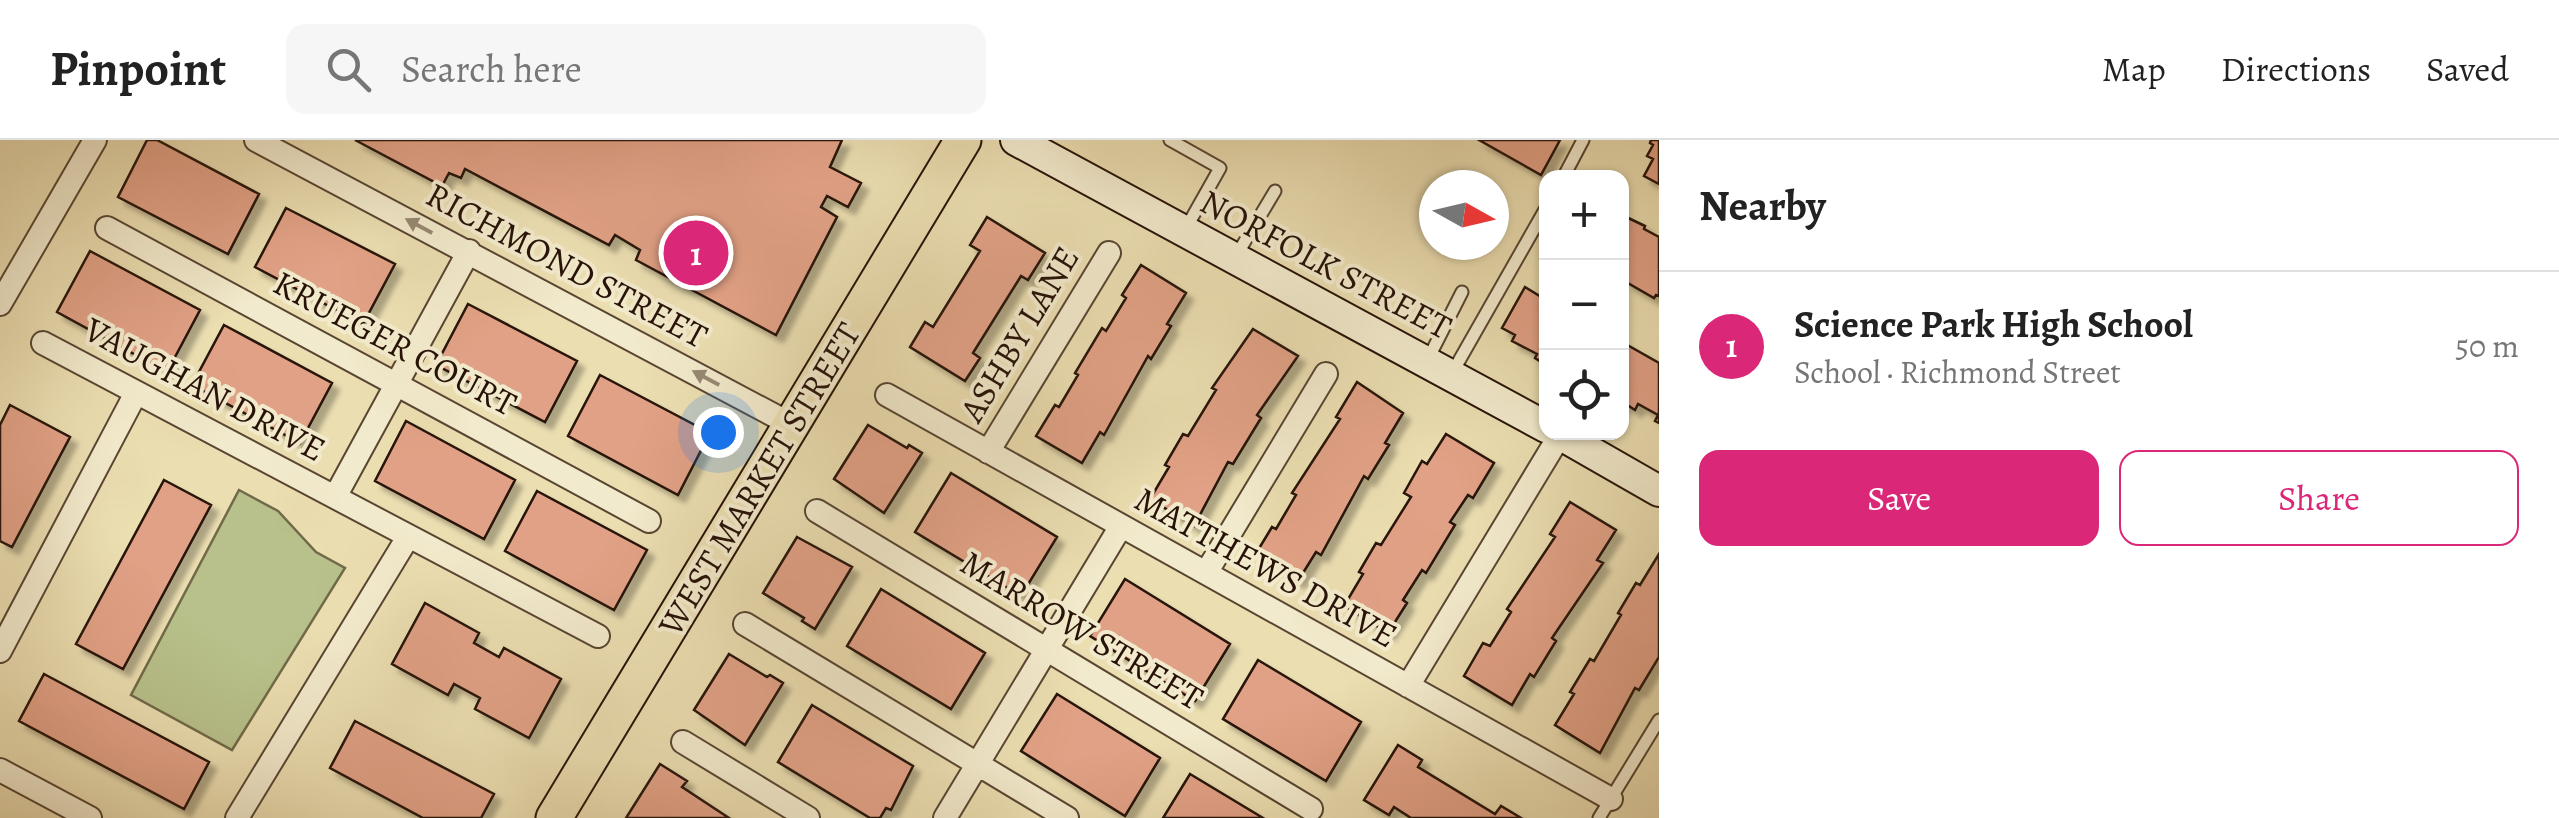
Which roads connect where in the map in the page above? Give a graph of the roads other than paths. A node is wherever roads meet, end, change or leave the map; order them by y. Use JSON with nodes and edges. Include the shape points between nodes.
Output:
{"nodes":[{"id":1,"x":95,"y":140,"type":"edge"},
{"id":2,"x":256,"y":140,"type":"edge"},
{"id":3,"x":963,"y":140,"type":"edge"},
{"id":4,"x":1016,"y":140,"type":"edge"},
{"id":5,"x":1170,"y":140,"type":"edge"},
{"id":6,"x":1583,"y":140,"type":"edge"},
{"id":7,"x":1567,"y":170,"type":"edge"},
{"id":8,"x":1275,"y":191,"type":"dead end"},
{"id":9,"x":1539,"y":218,"type":"edge"},
{"id":10,"x":106,"y":228,"type":"dead end"},
{"id":11,"x":1185,"y":230,"type":"junction"},
{"id":12,"x":469,"y":251,"type":"junction"},
{"id":13,"x":1109,"y":254,"type":"dead end"},
{"id":14,"x":1235,"y":258,"type":"junction"},
{"id":15,"x":1462,"y":292,"type":"dead end"},
{"id":16,"x":0,"y":304,"type":"edge"},
{"id":17,"x":42,"y":343,"type":"dead end"},
{"id":18,"x":1439,"y":368,"type":"junction"},
{"id":19,"x":1326,"y":374,"type":"dead end"},
{"id":20,"x":395,"y":382,"type":"junction"},
{"id":21,"x":136,"y":393,"type":"junction"},
{"id":22,"x":887,"y":395,"type":"dead end"},
{"id":23,"x":792,"y":424,"type":"junction"},
{"id":24,"x":1539,"y":424,"type":"edge"},
{"id":25,"x":1549,"y":440,"type":"edge"},
{"id":26,"x":1568,"y":440,"type":"edge"},
{"id":27,"x":988,"y":452,"type":"junction"},
{"id":28,"x":1659,"y":490,"type":"edge"},
{"id":29,"x":335,"y":497,"type":"junction"},
{"id":30,"x":817,"y":511,"type":"dead end"},
{"id":31,"x":649,"y":521,"type":"dead end"},
{"id":32,"x":1121,"y":526,"type":"junction"},
{"id":33,"x":408,"y":537,"type":"junction"},
{"id":34,"x":1206,"y":573,"type":"junction"},
{"id":35,"x":745,"y":624,"type":"dead end"},
{"id":36,"x":598,"y":636,"type":"dead end"},
{"id":37,"x":1046,"y":650,"type":"junction"},
{"id":38,"x":0,"y":651,"type":"edge"},
{"id":39,"x":1408,"y":686,"type":"junction"},
{"id":40,"x":1659,"y":720,"type":"edge"},
{"id":41,"x":682,"y":742,"type":"dead end"},
{"id":42,"x":977,"y":764,"type":"junction"},
{"id":43,"x":0,"y":770,"type":"edge"},
{"id":44,"x":1605,"y":808,"type":"edge"},
{"id":45,"x":1311,"y":809,"type":"dead end"},
{"id":46,"x":90,"y":818,"type":"edge"},
{"id":47,"x":237,"y":818,"type":"edge"},
{"id":48,"x":554,"y":818,"type":"edge"},
{"id":49,"x":808,"y":818,"type":"edge"},
{"id":50,"x":944,"y":818,"type":"edge"},
{"id":51,"x":1067,"y":818,"type":"edge"}],
"edges":[{"from":1,"to":16,"type":"street"},
{"from":12,"to":2,"type":"street","name":"RICHMOND STREET","one_way":true},
{"from":3,"to":23,"type":"main road","name":"WEST MARKET STREET"},
{"from":4,"to":11,"type":"main road","name":"NORFOLK STREET","via":[[1054,153]]},
{"from":5,"to":11,"type":"lane","via":[[1220,168]]},
{"from":6,"to":7,"type":"lane"},
{"from":8,"to":14,"type":"lane"},
{"from":9,"to":18,"type":"lane"},
{"from":10,"to":20,"type":"street","name":"KRUEGER COURT"},
{"from":11,"to":14,"type":"main road","name":"NORFOLK STREET"},
{"from":12,"to":20,"type":"street","name":"VAUGHAN DRIVE"},
{"from":23,"to":12,"type":"street","name":"RICHMOND STREET","one_way":true},
{"from":13,"to":27,"type":"street","name":"ASHBY LANE"},
{"from":14,"to":18,"type":"main road","name":"NORFOLK STREET"},
{"from":15,"to":18,"type":"lane"},
{"from":17,"to":21,"type":"street","name":"VAUGHAN DRIVE"},
{"from":18,"to":24,"type":"main road","name":"NORFOLK STREET"},
{"from":19,"to":34,"type":"street"},
{"from":20,"to":29,"type":"street","name":"VAUGHAN DRIVE"},
{"from":20,"to":31,"type":"street","name":"KRUEGER COURT"},
{"from":21,"to":29,"type":"street","name":"VAUGHAN DRIVE"},
{"from":21,"to":38,"type":"street"},
{"from":22,"to":27,"type":"street","name":"MATTHEWS DRIVE"},
{"from":23,"to":48,"type":"main road","name":"WEST MARKET STREET"},
{"from":25,"to":39,"type":"street"},
{"from":26,"to":28,"type":"main road","name":"NORFOLK STREET"},
{"from":27,"to":32,"type":"street","name":"MATTHEWS DRIVE"},
{"from":29,"to":33,"type":"street","name":"VAUGHAN DRIVE"},
{"from":30,"to":37,"type":"street","name":"MARROW STREET"},
{"from":32,"to":34,"type":"street","name":"MATTHEWS DRIVE"},
{"from":32,"to":37,"type":"street"},
{"from":33,"to":36,"type":"street","name":"VAUGHAN DRIVE"},
{"from":33,"to":47,"type":"street"},
{"from":34,"to":39,"type":"street","name":"MATTHEWS DRIVE"},
{"from":35,"to":42,"type":"street"},
{"from":37,"to":42,"type":"street"},
{"from":37,"to":45,"type":"street","name":"MARROW STREET"},
{"from":39,"to":44,"type":"street","name":"MATTHEWS DRIVE"},
{"from":40,"to":44,"type":"lane"},
{"from":41,"to":49,"type":"street"},
{"from":42,"to":50,"type":"street"},
{"from":42,"to":51,"type":"street"},
{"from":43,"to":46,"type":"street"}]}
